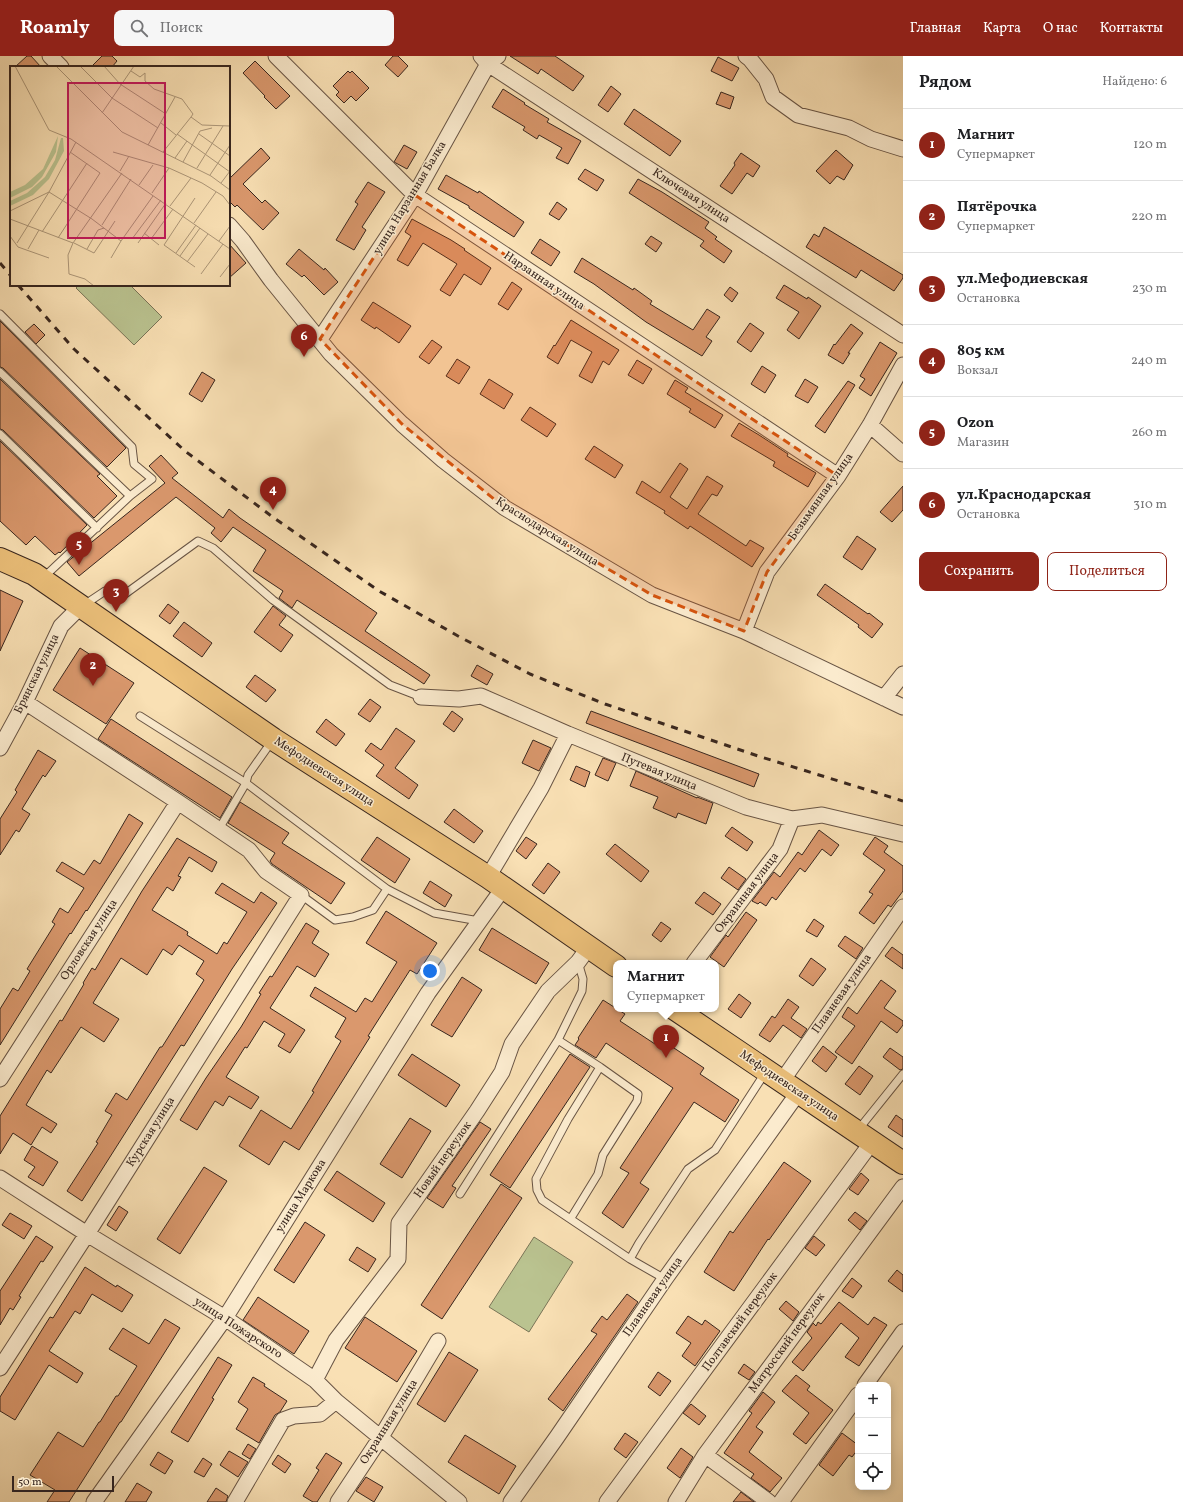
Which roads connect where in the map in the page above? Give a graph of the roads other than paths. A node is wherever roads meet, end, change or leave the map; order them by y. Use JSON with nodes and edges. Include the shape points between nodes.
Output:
{"nodes":[{"id":1,"x":50,"y":56,"type":"edge"},
{"id":2,"x":276,"y":56,"type":"edge"},
{"id":3,"x":746,"y":56,"type":"edge"},
{"id":4,"x":489,"y":59,"type":"edge"},
{"id":5,"x":60,"y":66,"type":"edge"},
{"id":6,"x":903,"y":149,"type":"edge"},
{"id":7,"x":415,"y":195,"type":"junction"},
{"id":8,"x":230,"y":226,"type":"edge"},
{"id":9,"x":0,"y":314,"type":"edge"},
{"id":10,"x":903,"y":335,"type":"edge"},
{"id":11,"x":320,"y":339,"type":"junction"},
{"id":12,"x":903,"y":365,"type":"edge"},
{"id":13,"x":0,"y":372,"type":"edge"},
{"id":14,"x":870,"y":425,"type":"junction"},
{"id":15,"x":0,"y":434,"type":"edge"},
{"id":16,"x":903,"y":454,"type":"edge"},
{"id":17,"x":838,"y":476,"type":"junction"},
{"id":18,"x":130,"y":496,"type":"junction"},
{"id":19,"x":97,"y":528,"type":"junction"},
{"id":20,"x":0,"y":559,"type":"edge"},
{"id":21,"x":38,"y":577,"type":"junction"},
{"id":22,"x":82,"y":606,"type":"junction"},
{"id":23,"x":744,"y":631,"type":"junction"},
{"id":24,"x":903,"y":674,"type":"edge"},
{"id":25,"x":421,"y":697,"type":"joint"},
{"id":26,"x":884,"y":698,"type":"junction"},
{"id":27,"x":25,"y":702,"type":"junction"},
{"id":28,"x":903,"y":707,"type":"edge"},
{"id":29,"x":140,"y":716,"type":"dead end"},
{"id":30,"x":568,"y":734,"type":"junction"},
{"id":31,"x":273,"y":739,"type":"junction"},
{"id":32,"x":0,"y":748,"type":"edge"},
{"id":33,"x":246,"y":783,"type":"junction"},
{"id":34,"x":178,"y":802,"type":"junction"},
{"id":35,"x":792,"y":819,"type":"junction"},
{"id":36,"x":218,"y":829,"type":"junction"},
{"id":37,"x":903,"y":834,"type":"edge"},
{"id":38,"x":496,"y":882,"type":"junction"},
{"id":39,"x":387,"y":889,"type":"junction"},
{"id":40,"x":301,"y":895,"type":"junction"},
{"id":41,"x":903,"y":907,"type":"edge"},
{"id":42,"x":480,"y":921,"type":"junction"},
{"id":43,"x":584,"y":954,"type":"junction"},
{"id":44,"x":696,"y":960,"type":"edge"},
{"id":45,"x":613,"y":965,"type":"edge"},
{"id":46,"x":679,"y":1012,"type":"edge"},
{"id":47,"x":558,"y":1040,"type":"junction"},
{"id":48,"x":600,"y":1067,"type":"junction"},
{"id":49,"x":903,"y":1074,"type":"edge"},
{"id":50,"x":0,"y":1079,"type":"edge"},
{"id":51,"x":782,"y":1082,"type":"junction"},
{"id":52,"x":864,"y":1136,"type":"junction"},
{"id":53,"x":903,"y":1163,"type":"edge"},
{"id":54,"x":0,"y":1178,"type":"edge"},
{"id":55,"x":903,"y":1186,"type":"edge"},
{"id":56,"x":460,"y":1194,"type":"dead end"},
{"id":57,"x":571,"y":1218,"type":"junction"},
{"id":58,"x":87,"y":1234,"type":"junction"},
{"id":59,"x":630,"y":1259,"type":"junction"},
{"id":60,"x":665,"y":1279,"type":"junction"},
{"id":61,"x":224,"y":1318,"type":"junction"},
{"id":62,"x":903,"y":1332,"type":"edge"},
{"id":63,"x":438,"y":1341,"type":"dead end"},
{"id":64,"x":0,"y":1368,"type":"edge"},
{"id":65,"x":315,"y":1380,"type":"junction"},
{"id":66,"x":867,"y":1382,"type":"edge"},
{"id":67,"x":855,"y":1399,"type":"edge"},
{"id":68,"x":336,"y":1401,"type":"junction"},
{"id":69,"x":380,"y":1437,"type":"junction"},
{"id":70,"x":705,"y":1455,"type":"junction"},
{"id":71,"x":94,"y":1502,"type":"edge"},
{"id":72,"x":235,"y":1502,"type":"edge"},
{"id":73,"x":338,"y":1502,"type":"edge"},
{"id":74,"x":460,"y":1502,"type":"edge"},
{"id":75,"x":511,"y":1502,"type":"edge"},
{"id":76,"x":607,"y":1502,"type":"edge"},
{"id":77,"x":676,"y":1502,"type":"edge"},
{"id":78,"x":769,"y":1502,"type":"edge"},
{"id":79,"x":781,"y":1502,"type":"edge"}],
"edges":[{"from":1,"to":5,"type":"street"},
{"from":2,"to":7,"type":"street","name":"Нарзанная улица"},
{"from":3,"to":6,"type":"street","via":[[766,79],[773,97],[798,115],[849,128],[871,140]]},
{"from":4,"to":7,"type":"street","name":"улица Нарзанная Балка"},
{"from":4,"to":10,"type":"street","name":"Ключевая улица"},
{"from":7,"to":11,"type":"street","name":"улица Нарзанная Балка"},
{"from":7,"to":17,"type":"street","name":"Нарзанная улица"},
{"from":8,"to":11,"type":"street","name":"Краснодарская улица"},
{"from":9,"to":18,"type":"lane","via":[[132,447],[134,464],[152,479]]},
{"from":11,"to":23,"type":"street","name":"Краснодарская улица","via":[[331,354],[402,424],[505,508],[652,595]]},
{"from":12,"to":14,"type":"street","name":"Безымянная улица"},
{"from":13,"to":18,"type":"lane"},
{"from":14,"to":16,"type":"street"},
{"from":14,"to":17,"type":"street","name":"Безымянная улица"},
{"from":15,"to":19,"type":"lane"},
{"from":17,"to":23,"type":"street","name":"Безымянная улица","via":[[767,572]]},
{"from":18,"to":19,"type":"lane"},
{"from":19,"to":21,"type":"lane"},
{"from":20,"to":21,"type":"main road","name":"Мефодиевская улица"},
{"from":21,"to":22,"type":"main road","name":"Мефодиевская улица"},
{"from":22,"to":25,"type":"lane","via":[[105,591],[125,594],[198,541],[213,548],[273,600],[390,685]]},
{"from":22,"to":27,"type":"street","name":"Брянская улица","via":[[61,626]]},
{"from":22,"to":31,"type":"main road","name":"Мефодиевская улица"},
{"from":23,"to":26,"type":"street","name":"Краснодарская улица"},
{"from":24,"to":26,"type":"street"},
{"from":25,"to":30,"type":"street","name":"Путевая улица","via":[[480,696]]},
{"from":26,"to":28,"type":"street","name":"Краснодарская улица"},
{"from":27,"to":32,"type":"street","name":"Брянская улица"},
{"from":27,"to":34,"type":"street"},
{"from":29,"to":33,"type":"lane"},
{"from":30,"to":35,"type":"street","name":"Путевая улица","via":[[746,807]]},
{"from":30,"to":38,"type":"street","name":"улица Маркова"},
{"from":31,"to":33,"type":"lane","via":[[248,775]]},
{"from":31,"to":38,"type":"main road","name":"Мефодиевская улица"},
{"from":33,"to":36,"type":"lane"},
{"from":33,"to":39,"type":"lane"},
{"from":34,"to":36,"type":"street"},
{"from":34,"to":50,"type":"street","name":"Орловская улица"},
{"from":35,"to":37,"type":"street","name":"Путевая улица","via":[[822,815]]},
{"from":35,"to":44,"type":"street","name":"Окраинная улица","via":[[780,849]]},
{"from":36,"to":40,"type":"street","via":[[249,850],[266,871]]},
{"from":38,"to":42,"type":"street","name":"улица Маркова"},
{"from":38,"to":43,"type":"main road","name":"Мефодиевская улица"},
{"from":39,"to":40,"type":"lane","via":[[373,910],[335,920]]},
{"from":39,"to":42,"type":"lane","via":[[434,913]]},
{"from":40,"to":58,"type":"street","name":"Курская улица"},
{"from":41,"to":51,"type":"street","name":"Плавневая улица"},
{"from":42,"to":61,"type":"street","name":"улица Маркова","via":[[428,993]]},
{"from":43,"to":45,"type":"main road","name":"Мефодиевская улица"},
{"from":43,"to":47,"type":"lane","via":[[582,991]]},
{"from":43,"to":65,"type":"street","name":"Новый переулок","via":[[548,991],[512,1044],[502,1072],[477,1111],[398,1223],[398,1259],[336,1340]]},
{"from":46,"to":51,"type":"main road","name":"Мефодиевская улица"},
{"from":47,"to":48,"type":"lane"},
{"from":47,"to":56,"type":"lane"},
{"from":48,"to":57,"type":"lane","via":[[536,1179],[537,1190],[542,1200]]},
{"from":48,"to":57,"type":"lane","via":[[638,1094],[637,1101],[603,1155],[598,1174]]},
{"from":49,"to":52,"type":"lane"},
{"from":51,"to":52,"type":"main road","name":"Мефодиевская улица"},
{"from":51,"to":59,"type":"lane","via":[[715,1150],[688,1169]]},
{"from":51,"to":60,"type":"street","name":"Плавневая улица"},
{"from":52,"to":53,"type":"main road","name":"Мефодиевская улица"},
{"from":52,"to":76,"type":"street","name":"Полтавский переулок"},
{"from":54,"to":58,"type":"street","name":"улица Пожарского"},
{"from":55,"to":70,"type":"street","name":"Матросский переулок"},
{"from":57,"to":59,"type":"lane"},
{"from":58,"to":61,"type":"street","name":"улица Пожарского"},
{"from":58,"to":64,"type":"street","name":"Курская улица"},
{"from":59,"to":60,"type":"lane"},
{"from":60,"to":75,"type":"street","name":"Плавневая улица"},
{"from":61,"to":65,"type":"street","name":"улица Пожарского"},
{"from":61,"to":71,"type":"street","name":"улица Маркова"},
{"from":62,"to":66,"type":"street"},
{"from":63,"to":69,"type":"street","name":"Окраинная улица"},
{"from":65,"to":68,"type":"street","name":"улица Пожарского"},
{"from":67,"to":79,"type":"street"},
{"from":68,"to":69,"type":"street","name":"улица Пожарского"},
{"from":68,"to":72,"type":"street","via":[[320,1414],[294,1416],[283,1420]]},
{"from":69,"to":73,"type":"street","name":"Окраинная улица"},
{"from":69,"to":74,"type":"street","name":"улица Пожарского"},
{"from":70,"to":77,"type":"street","name":"Матросский переулок"},
{"from":70,"to":78,"type":"street"}]}
